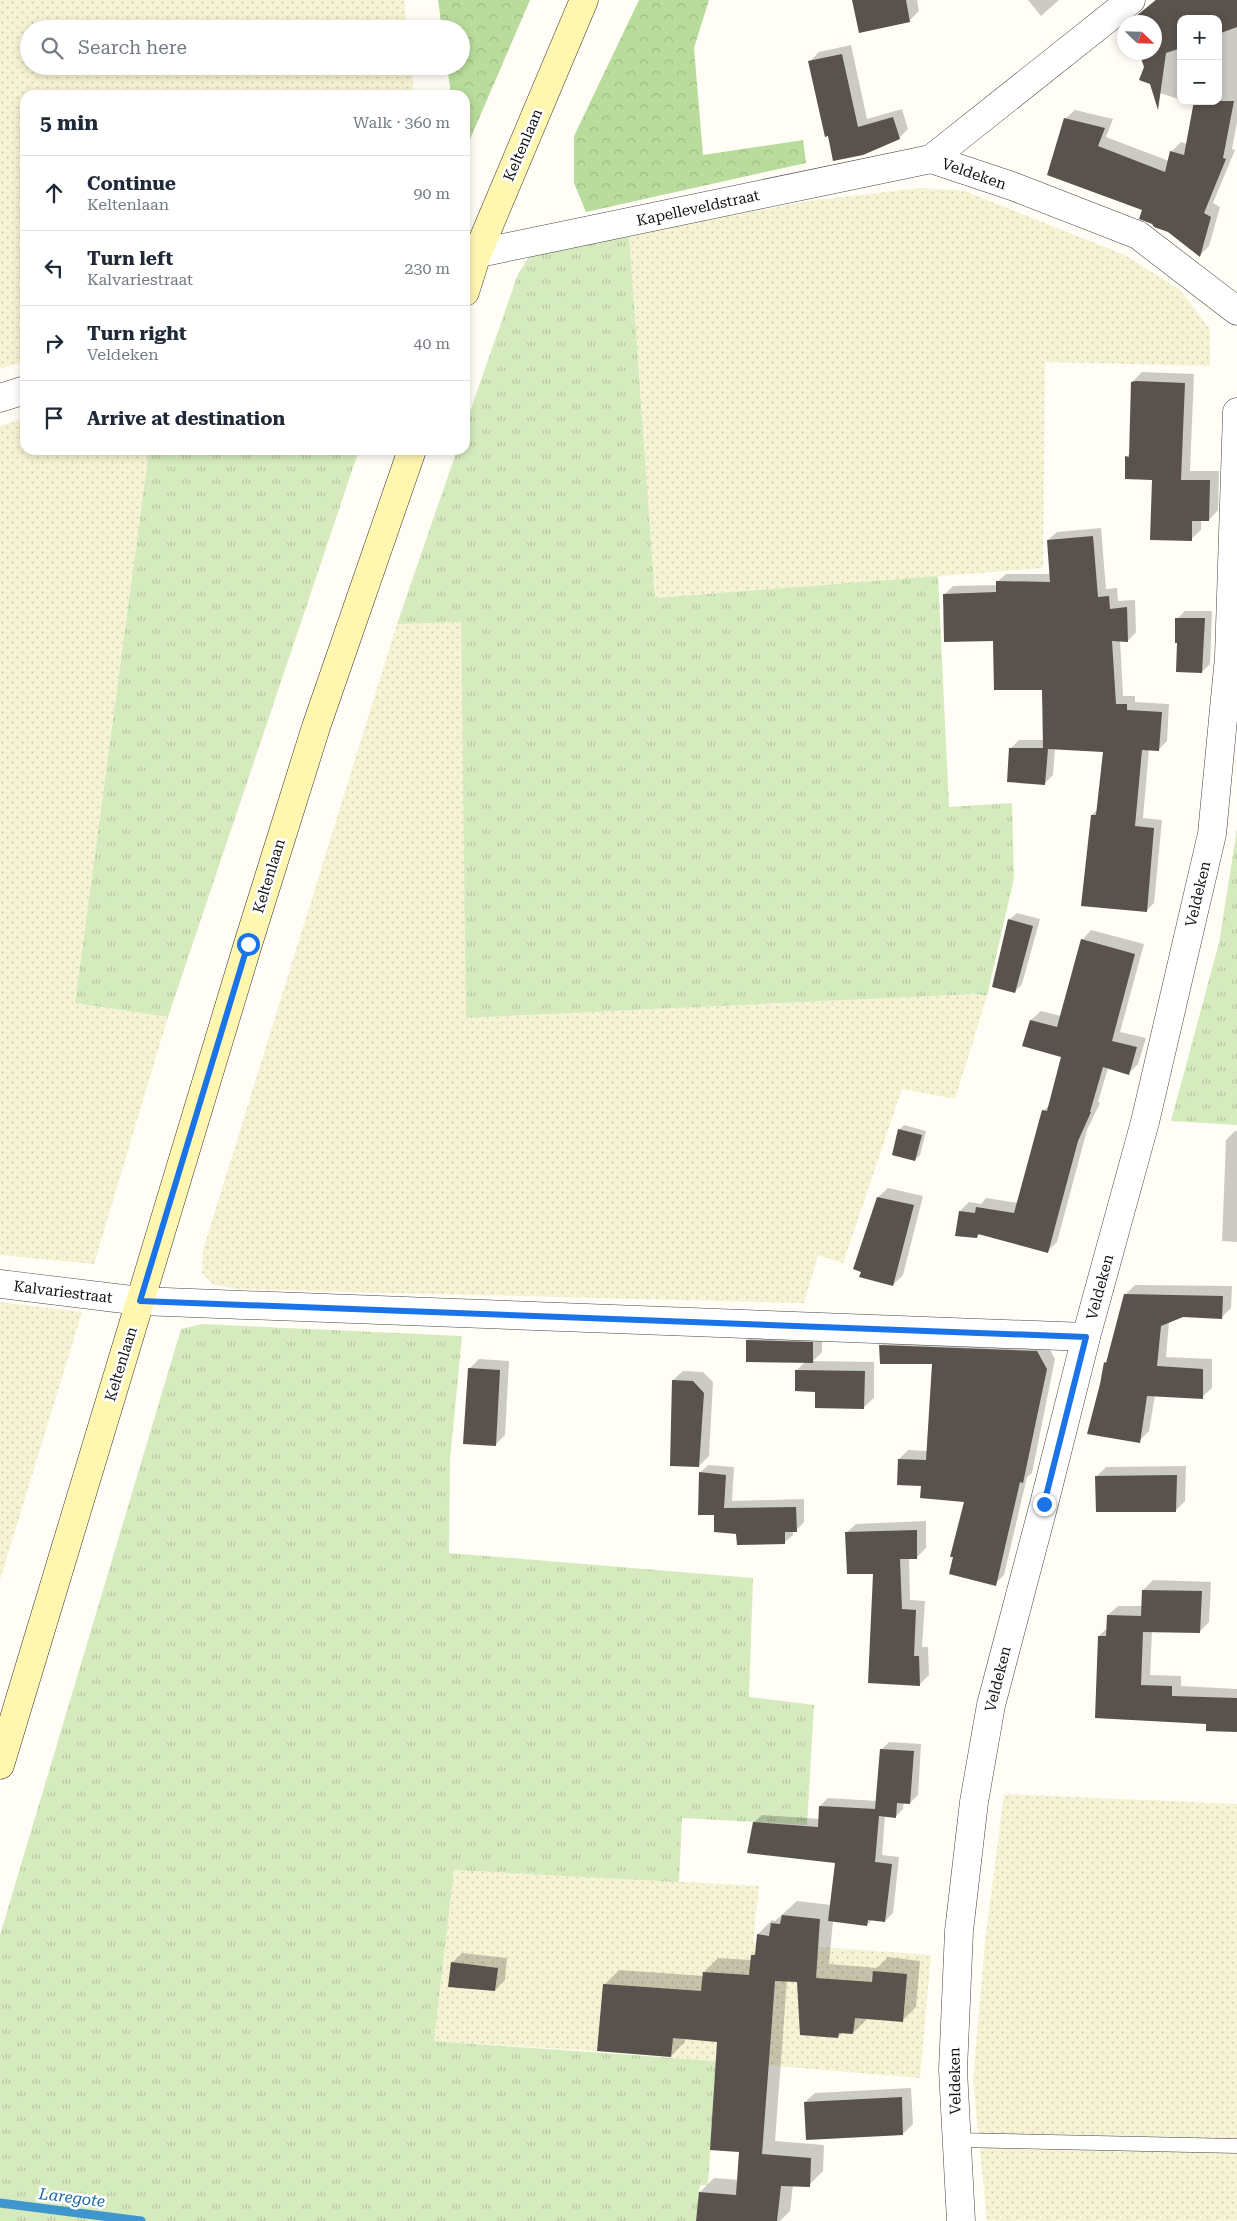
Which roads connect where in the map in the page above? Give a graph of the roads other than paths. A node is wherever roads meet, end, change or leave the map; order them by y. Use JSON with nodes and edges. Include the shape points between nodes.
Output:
{"nodes":[{"id":1,"x":584,"y":0,"type":"edge"},
{"id":2,"x":1131,"y":0,"type":"edge"},
{"id":3,"x":931,"y":159,"type":"junction"},
{"id":4,"x":471,"y":255,"type":"edge"},
{"id":5,"x":1237,"y":310,"type":"edge"},
{"id":6,"x":20,"y":392,"type":"edge"},
{"id":7,"x":0,"y":398,"type":"edge"},
{"id":8,"x":1237,"y":412,"type":"edge"},
{"id":9,"x":410,"y":455,"type":"edge"},
{"id":10,"x":1236,"y":488,"type":"edge"},
{"id":11,"x":0,"y":1284,"type":"edge"},
{"id":12,"x":140,"y":1301,"type":"junction"},
{"id":13,"x":1086,"y":1337,"type":"junction"},
{"id":14,"x":0,"y":1765,"type":"edge"},
{"id":15,"x":956,"y":2140,"type":"junction"},
{"id":16,"x":1237,"y":2146,"type":"edge"},
{"id":17,"x":961,"y":2221,"type":"edge"}],
"edges":[{"from":1,"to":4,"type":"main road","name":"Keltenlaan"},
{"from":2,"to":3,"type":"street","name":"Veldeken"},
{"from":3,"to":4,"type":"street","name":"Kapelleveldstraat"},
{"from":3,"to":5,"type":"street","name":"Veldeken","via":[[1138,234]]},
{"from":6,"to":7,"type":"street"},
{"from":8,"to":10,"type":"street","name":"Veldeken"},
{"from":9,"to":12,"type":"main road","name":"Keltenlaan","via":[[316,727]]},
{"from":10,"to":13,"type":"street","name":"Veldeken","via":[[1229,656],[1212,834],[1145,1122]]},
{"from":11,"to":12,"type":"street","name":"Kalvariestraat"},
{"from":12,"to":13,"type":"street","name":"Kalvariestraat"},
{"from":12,"to":14,"type":"main road","name":"Keltenlaan"},
{"from":13,"to":15,"type":"street","name":"Veldeken","via":[[990,1705],[974,1802],[959,1931],[953,2070]]},
{"from":15,"to":16,"type":"lane"},
{"from":15,"to":17,"type":"street","name":"Veldeken"}]}
